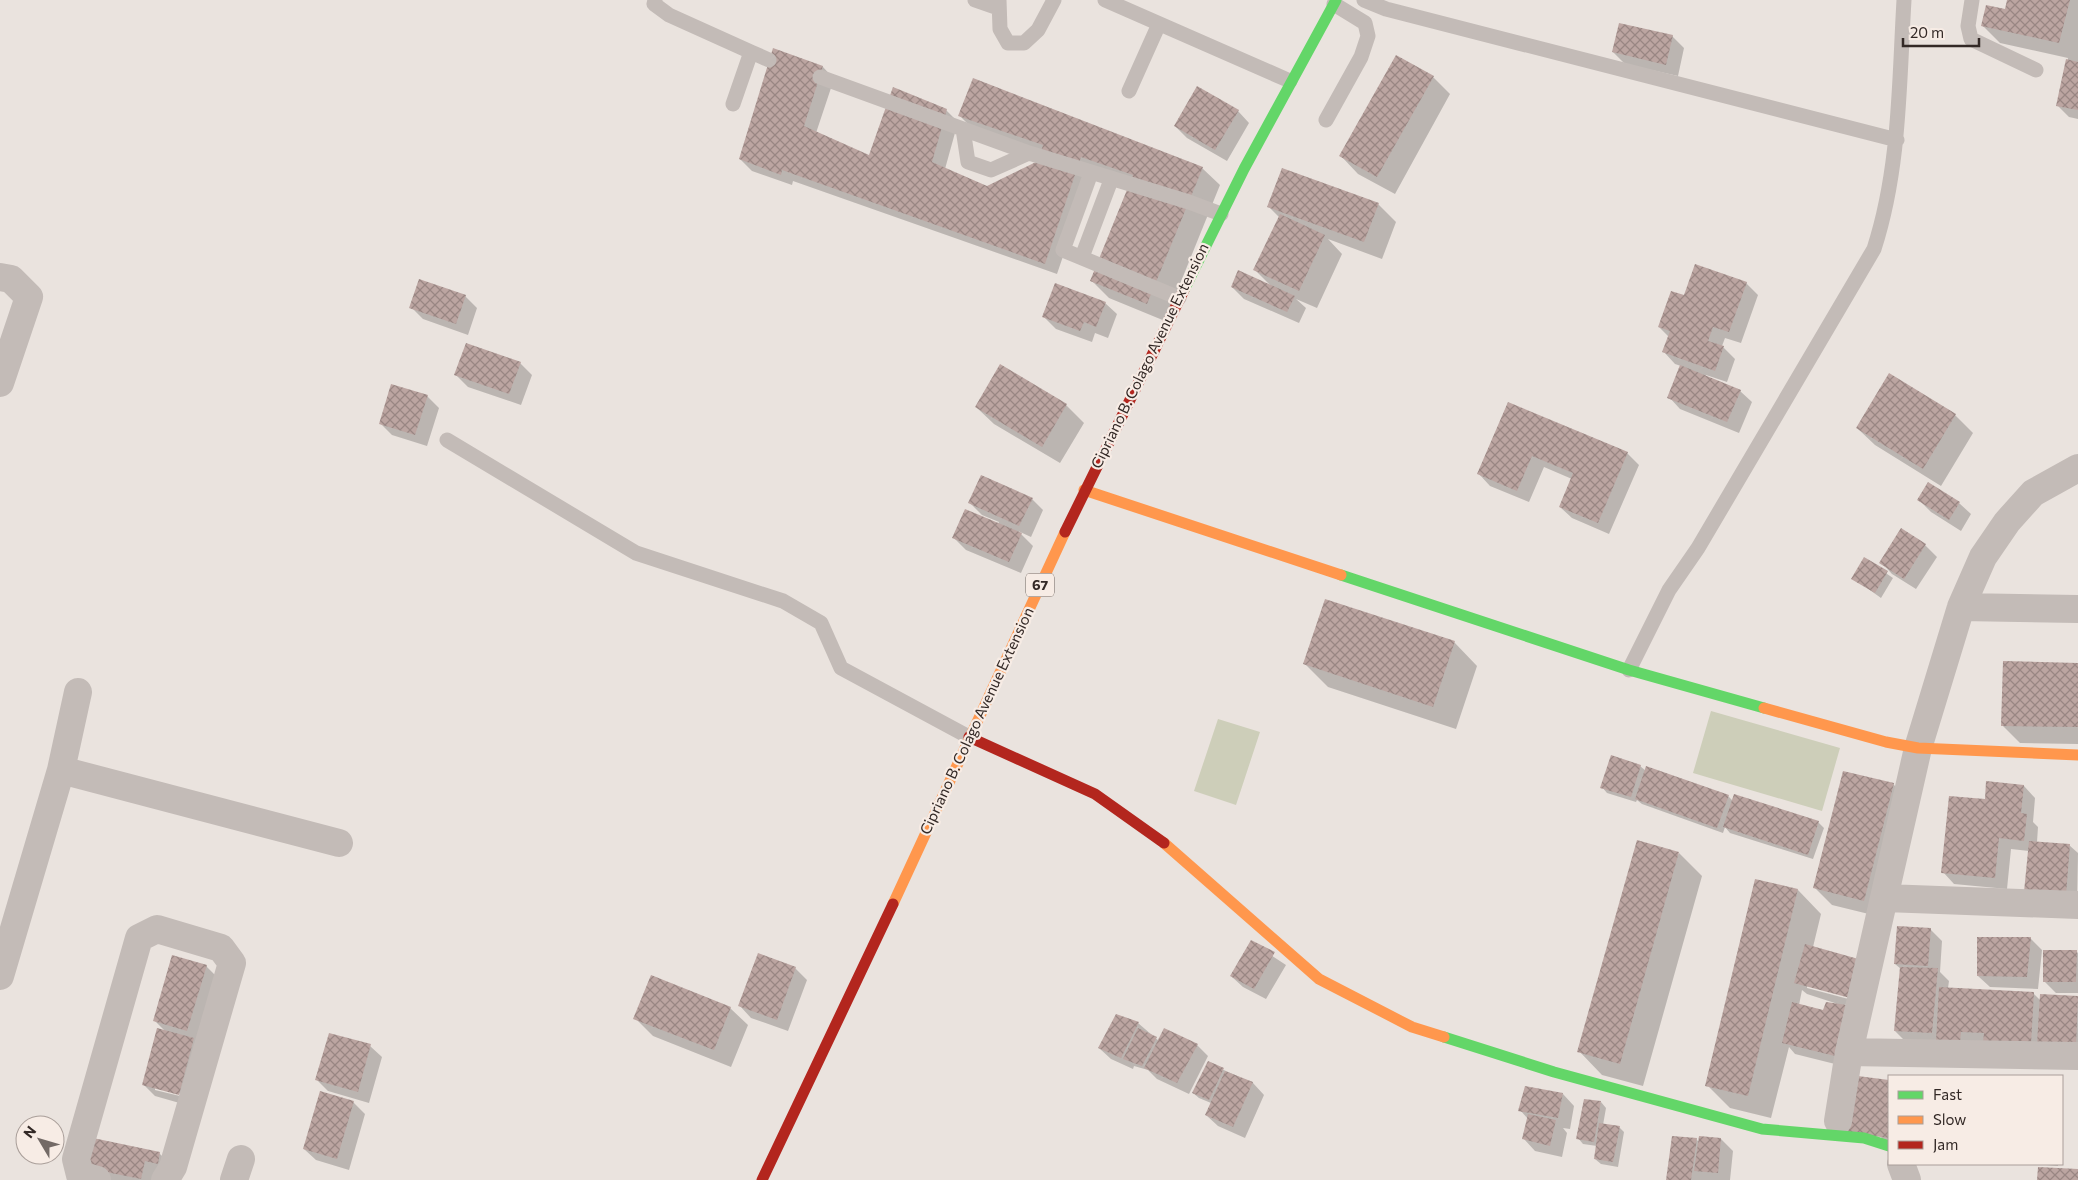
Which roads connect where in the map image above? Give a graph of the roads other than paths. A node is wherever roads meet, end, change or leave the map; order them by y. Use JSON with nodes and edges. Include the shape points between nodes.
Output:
{"nodes":[{"id":1,"x":654,"y":0,"type":"edge"},
{"id":2,"x":975,"y":0,"type":"edge"},
{"id":3,"x":1054,"y":0,"type":"edge"},
{"id":4,"x":1105,"y":0,"type":"edge"},
{"id":5,"x":1364,"y":0,"type":"edge"},
{"id":6,"x":1904,"y":0,"type":"edge"},
{"id":7,"x":1972,"y":0,"type":"edge"},
{"id":8,"x":1335,"y":2,"type":"edge"},
{"id":9,"x":999,"y":4,"type":"edge"},
{"id":10,"x":1159,"y":24,"type":"junction"},
{"id":11,"x":751,"y":52,"type":"junction"},
{"id":12,"x":769,"y":60,"type":"dead end"},
{"id":13,"x":2036,"y":70,"type":"dead end"},
{"id":14,"x":820,"y":77,"type":"dead end"},
{"id":15,"x":1290,"y":81,"type":"junction"},
{"id":16,"x":1129,"y":91,"type":"dead end"},
{"id":17,"x":733,"y":104,"type":"dead end"},
{"id":18,"x":1326,"y":120,"type":"dead end"},
{"id":19,"x":963,"y":129,"type":"junction"},
{"id":20,"x":1897,"y":140,"type":"junction"},
{"id":21,"x":1029,"y":153,"type":"junction"},
{"id":22,"x":1091,"y":174,"type":"junction"},
{"id":23,"x":1111,"y":180,"type":"junction"},
{"id":24,"x":1221,"y":214,"type":"junction"},
{"id":25,"x":1082,"y":258,"type":"junction"},
{"id":26,"x":0,"y":277,"type":"edge"},
{"id":27,"x":1179,"y":298,"type":"junction"},
{"id":28,"x":0,"y":383,"type":"edge"},
{"id":29,"x":447,"y":440,"type":"dead end"},
{"id":30,"x":2078,"y":468,"type":"edge"},
{"id":31,"x":1084,"y":490,"type":"junction"},
{"id":32,"x":1961,"y":606,"type":"junction"},
{"id":33,"x":2078,"y":609,"type":"edge"},
{"id":34,"x":1629,"y":670,"type":"junction"},
{"id":35,"x":78,"y":692,"type":"dead end"},
{"id":36,"x":969,"y":737,"type":"junction"},
{"id":37,"x":1918,"y":748,"type":"junction"},
{"id":38,"x":2078,"y":755,"type":"edge"},
{"id":39,"x":61,"y":770,"type":"junction"},
{"id":40,"x":339,"y":843,"type":"dead end"},
{"id":41,"x":1885,"y":898,"type":"junction"},
{"id":42,"x":2078,"y":905,"type":"edge"},
{"id":43,"x":5,"y":942,"type":"edge"},
{"id":44,"x":0,"y":976,"type":"edge"},
{"id":45,"x":1849,"y":1052,"type":"junction"},
{"id":46,"x":2078,"y":1056,"type":"edge"},
{"id":47,"x":1838,"y":1120,"type":"dead end"},
{"id":48,"x":1888,"y":1146,"type":"edge"},
{"id":49,"x":1901,"y":1165,"type":"edge"},
{"id":50,"x":96,"y":1180,"type":"edge"},
{"id":51,"x":165,"y":1180,"type":"edge"},
{"id":52,"x":762,"y":1180,"type":"edge"},
{"id":53,"x":1907,"y":1180,"type":"edge"}],
"edges":[{"from":1,"to":11,"type":"lane","via":[[654,4],[669,15]]},
{"from":2,"to":9,"type":"lane"},
{"from":3,"to":9,"type":"lane","via":[[1038,30],[1024,43],[1008,42],[1000,29]]},
{"from":4,"to":10,"type":"lane"},
{"from":5,"to":20,"type":"lane","via":[[1395,12]]},
{"from":6,"to":20,"type":"lane"},
{"from":7,"to":13,"type":"lane","via":[[1968,26],[1970,39]]},
{"from":8,"to":15,"type":"street","name":"Cipriano B. Colago Avenue Extension","number":"67"},
{"from":8,"to":18,"type":"lane","via":[[1365,23],[1368,36],[1361,57]]},
{"from":10,"to":15,"type":"lane"},
{"from":10,"to":16,"type":"lane"},
{"from":11,"to":12,"type":"lane"},
{"from":11,"to":17,"type":"lane"},
{"from":14,"to":19,"type":"lane"},
{"from":15,"to":24,"type":"street","name":"Cipriano B. Colago Avenue Extension","number":"67"},
{"from":19,"to":21,"type":"lane"},
{"from":19,"to":21,"type":"lane","via":[[968,162],[991,170]]},
{"from":20,"to":34,"type":"lane","via":[[1886,213],[1874,249],[1703,540],[1669,590]]},
{"from":21,"to":22,"type":"lane"},
{"from":22,"to":23,"type":"lane"},
{"from":22,"to":25,"type":"lane","via":[[1063,250]]},
{"from":23,"to":24,"type":"lane"},
{"from":23,"to":25,"type":"lane"},
{"from":24,"to":27,"type":"street","name":"Cipriano B. Colago Avenue Extension","number":"67"},
{"from":25,"to":27,"type":"lane"},
{"from":26,"to":28,"type":"street","via":[[11,280],[29,296]]},
{"from":27,"to":31,"type":"street","name":"Cipriano B. Colago Avenue Extension","number":"67"},
{"from":29,"to":36,"type":"lane","via":[[636,552],[783,602],[814,619],[821,623],[841,668]]},
{"from":30,"to":32,"type":"street","via":[[2033,493],[2007,522],[1983,557]]},
{"from":31,"to":34,"type":"street"},
{"from":31,"to":36,"type":"street","name":"Cipriano B. Colago Avenue Extension","number":"67"},
{"from":32,"to":33,"type":"street"},
{"from":32,"to":37,"type":"street"},
{"from":34,"to":37,"type":"street","via":[[1886,742]]},
{"from":35,"to":39,"type":"street"},
{"from":36,"to":48,"type":"street","via":[[1095,794],[1151,832],[1319,979],[1412,1027],[1554,1072],[1762,1129],[1864,1138]]},
{"from":36,"to":52,"type":"street","name":"Cipriano B. Colago Avenue Extension","number":"67","via":[[859,980]]},
{"from":37,"to":38,"type":"street"},
{"from":37,"to":41,"type":"street"},
{"from":39,"to":40,"type":"street"},
{"from":39,"to":43,"type":"street"},
{"from":41,"to":42,"type":"street"},
{"from":41,"to":45,"type":"street"},
{"from":43,"to":44,"type":"street"},
{"from":45,"to":46,"type":"street"},
{"from":45,"to":47,"type":"street"},
{"from":49,"to":53,"type":"street"},
{"from":50,"to":51,"type":"street","via":[[80,1176],[76,1159],[139,938],[157,929],[221,948],[232,962],[173,1167]]}]}
